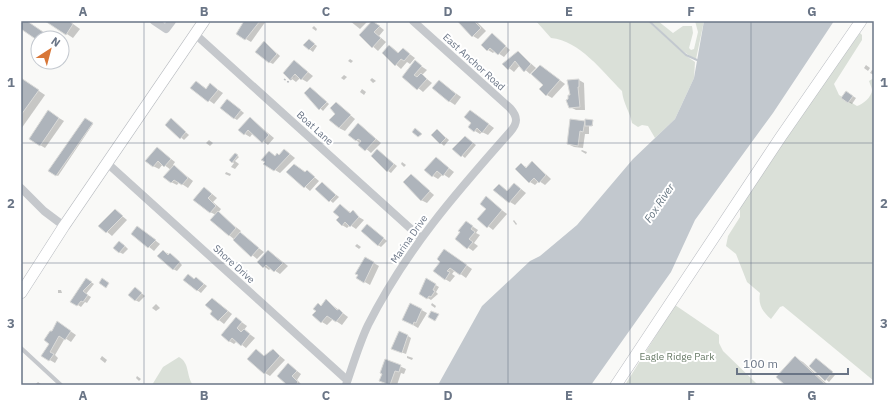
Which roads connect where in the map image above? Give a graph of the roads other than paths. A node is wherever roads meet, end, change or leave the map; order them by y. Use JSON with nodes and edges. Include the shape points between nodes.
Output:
{"nodes":[{"id":1,"x":154,"y":21,"type":"edge"},
{"id":2,"x":172,"y":21,"type":"edge"},
{"id":3,"x":204,"y":21,"type":"edge"},
{"id":4,"x":413,"y":21,"type":"edge"},
{"id":5,"x":861,"y":21,"type":"edge"},
{"id":6,"x":195,"y":34,"type":"junction"},
{"id":7,"x":517,"y":122,"type":"joint"},
{"id":8,"x":107,"y":163,"type":"junction"},
{"id":9,"x":21,"y":188,"type":"edge"},
{"id":10,"x":64,"y":226,"type":"junction"},
{"id":11,"x":421,"y":238,"type":"junction"},
{"id":12,"x":21,"y":294,"type":"edge"},
{"id":13,"x":21,"y":348,"type":"edge"},
{"id":14,"x":346,"y":383,"type":"edge"},
{"id":15,"x":61,"y":385,"type":"edge"},
{"id":16,"x":616,"y":385,"type":"edge"}],
"edges":[{"from":1,"to":2,"type":"street","via":[[166,29]]},
{"from":3,"to":6,"type":"street"},
{"from":4,"to":7,"type":"street","name":"East Anchor Road","via":[[510,108]]},
{"from":5,"to":16,"type":"street"},
{"from":6,"to":8,"type":"street"},
{"from":6,"to":11,"type":"street","name":"Boat Lane"},
{"from":7,"to":11,"type":"street","name":"Marina Drive"},
{"from":8,"to":10,"type":"street"},
{"from":8,"to":14,"type":"street","name":"Shore Drive"},
{"from":9,"to":10,"type":"street","via":[[44,211]]},
{"from":10,"to":12,"type":"street"},
{"from":11,"to":14,"type":"street","name":"Marina Drive","via":[[390,284],[367,327]]},
{"from":13,"to":15,"type":"lane"}]}
